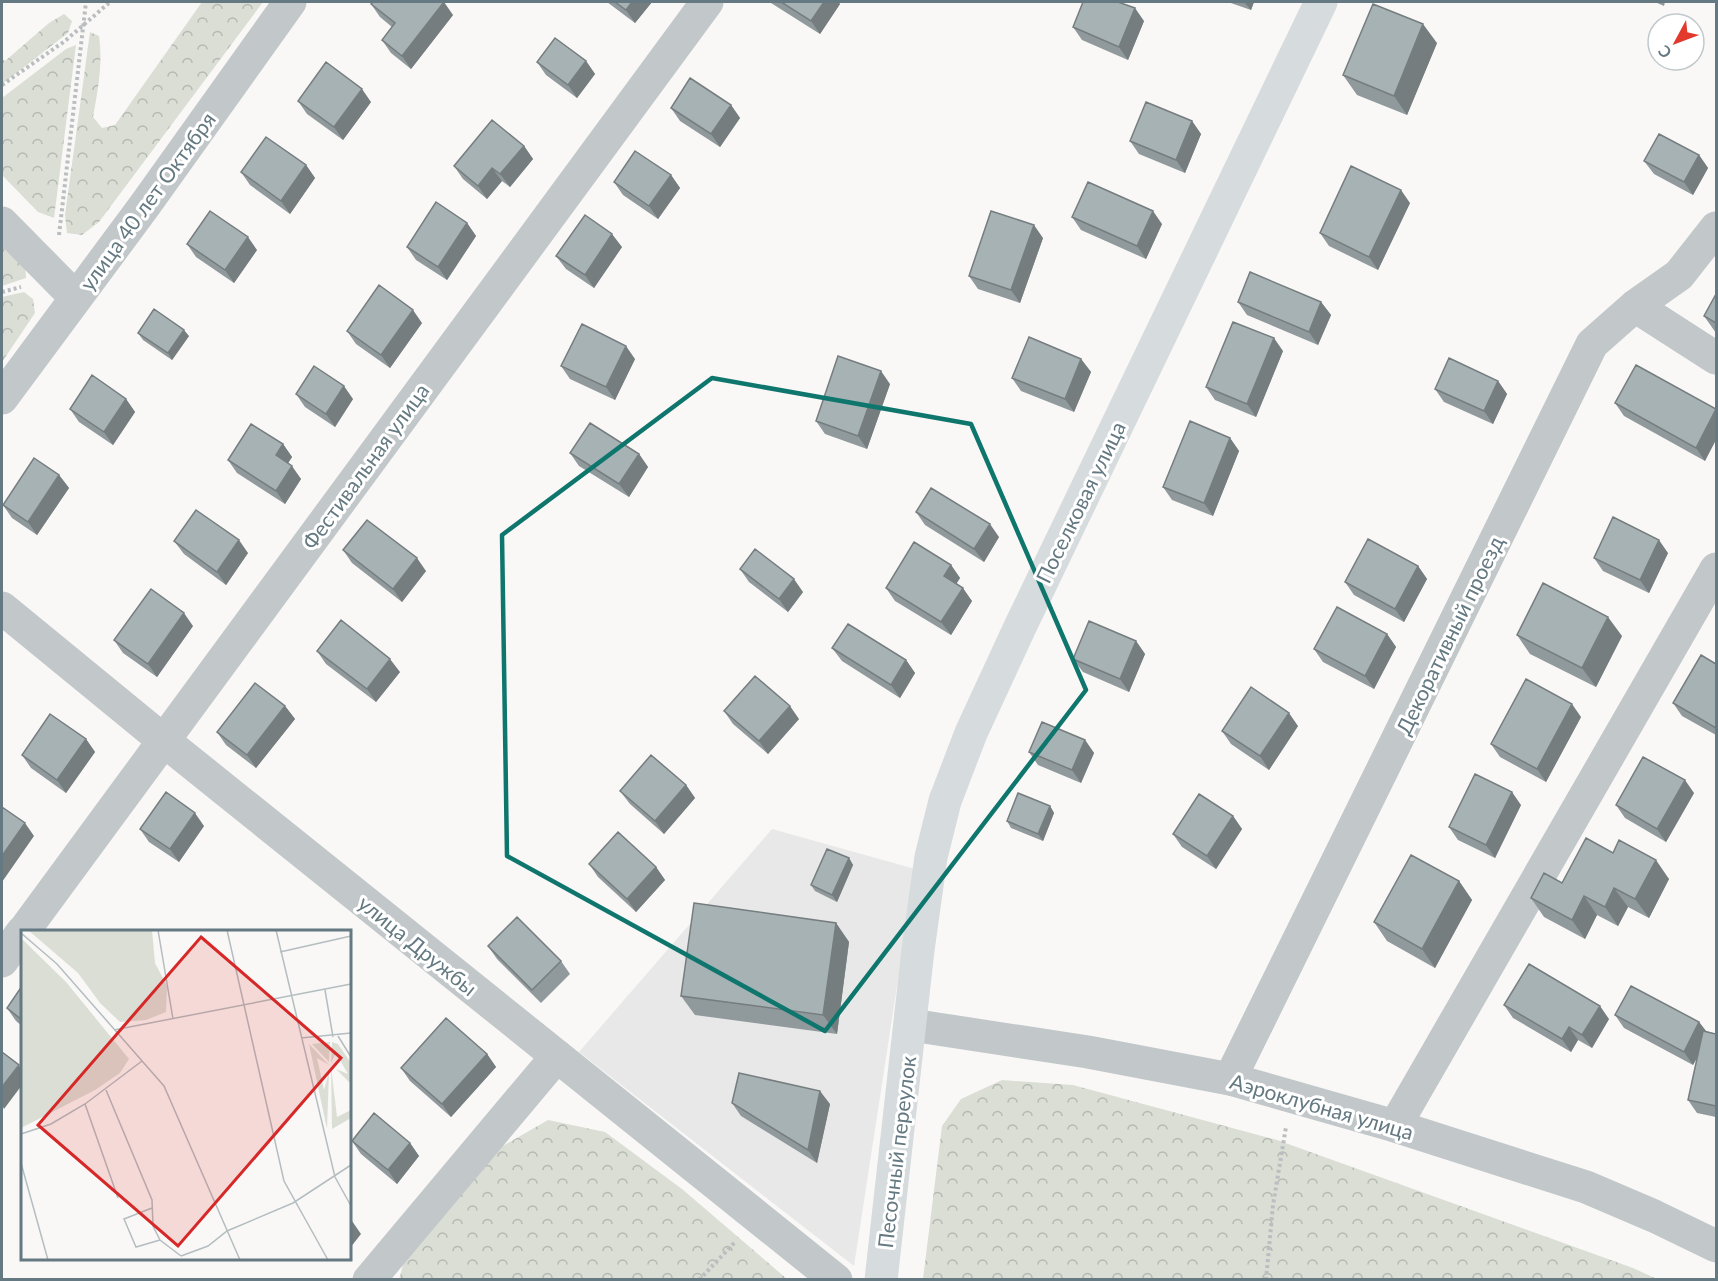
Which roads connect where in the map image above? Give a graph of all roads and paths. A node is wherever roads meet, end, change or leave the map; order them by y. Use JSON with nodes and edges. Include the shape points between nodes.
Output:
{"nodes":[{"id":1,"x":86,"y":2,"type":"edge"},
{"id":2,"x":110,"y":2,"type":"edge"},
{"id":3,"x":290,"y":2,"type":"edge"},
{"id":4,"x":707,"y":2,"type":"edge"},
{"id":5,"x":1321,"y":2,"type":"edge"},
{"id":6,"x":84,"y":23,"type":"junction"},
{"id":7,"x":2,"y":86,"type":"edge"},
{"id":8,"x":2,"y":223,"type":"edge"},
{"id":9,"x":1716,"y":228,"type":"edge"},
{"id":10,"x":66,"y":288,"type":"junction"},
{"id":11,"x":1635,"y":306,"type":"junction"},
{"id":12,"x":1716,"y":358,"type":"edge"},
{"id":13,"x":2,"y":399,"type":"edge"},
{"id":14,"x":1716,"y":569,"type":"edge"},
{"id":15,"x":2,"y":608,"type":"edge"},
{"id":16,"x":164,"y":740,"type":"junction"},
{"id":17,"x":24,"y":930,"type":"edge"},
{"id":18,"x":21,"y":935,"type":"edge"},
{"id":19,"x":2,"y":961,"type":"edge"},
{"id":20,"x":911,"y":1025,"type":"junction"},
{"id":21,"x":557,"y":1056,"type":"junction"},
{"id":22,"x":1230,"y":1079,"type":"junction"},
{"id":23,"x":1291,"y":1097,"type":"junction"},
{"id":24,"x":1395,"y":1126,"type":"junction"},
{"id":25,"x":760,"y":1217,"type":"junction"},
{"id":26,"x":1716,"y":1246,"type":"edge"},
{"id":27,"x":369,"y":1280,"type":"edge"},
{"id":28,"x":699,"y":1280,"type":"edge"},
{"id":29,"x":836,"y":1280,"type":"edge"},
{"id":30,"x":881,"y":1280,"type":"edge"},
{"id":31,"x":1266,"y":1280,"type":"edge"}],
"edges":[{"from":1,"to":6,"type":"path"},
{"from":2,"to":6,"type":"path"},
{"from":3,"to":10,"type":"street","name":"улица 40 лет Октября","via":[[145,206]]},
{"from":4,"to":16,"type":"street","name":"Фестивальная улица"},
{"from":5,"to":20,"type":"main road","name":"Поселковая улица","via":[[972,733],[945,801],[932,857]]},
{"from":6,"to":7,"type":"path"},
{"from":6,"to":10,"type":"path","via":[[59,222]]},
{"from":8,"to":10,"type":"street"},
{"from":9,"to":11,"type":"street","name":"Декоративный проезд","via":[[1679,275]]},
{"from":10,"to":13,"type":"street","name":"улица 40 лет Октября"},
{"from":11,"to":12,"type":"street"},
{"from":11,"to":22,"type":"street","name":"Декоративный проезд","via":[[1592,344]]},
{"from":14,"to":24,"type":"street"},
{"from":15,"to":16,"type":"street","name":"улица Дружбы"},
{"from":16,"to":17,"type":"street","name":"Фестивальная улица"},
{"from":16,"to":21,"type":"street","name":"улица Дружбы"},
{"from":18,"to":19,"type":"street","name":"Фестивальная улица"},
{"from":20,"to":22,"type":"street","name":"Аэроклубная улица"},
{"from":20,"to":30,"type":"main road","name":"Песочный переулок"},
{"from":21,"to":25,"type":"street","name":"улица Дружбы"},
{"from":21,"to":27,"type":"street"},
{"from":22,"to":23,"type":"street","name":"Аэроклубная улица"},
{"from":23,"to":24,"type":"street","name":"Аэроклубная улица"},
{"from":23,"to":31,"type":"path","via":[[1273,1205]]},
{"from":24,"to":26,"type":"street","name":"Аэроклубная улица","via":[[1586,1187]]},
{"from":25,"to":28,"type":"path"},
{"from":25,"to":29,"type":"street","name":"улица Дружбы"}]}
